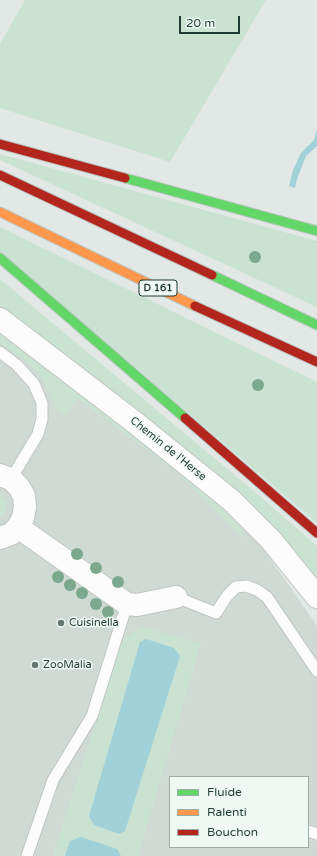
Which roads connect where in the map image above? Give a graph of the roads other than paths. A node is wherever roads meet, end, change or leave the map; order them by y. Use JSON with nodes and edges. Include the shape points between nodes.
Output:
{"nodes":[{"id":1,"x":0,"y":144,"type":"edge"},
{"id":2,"x":0,"y":175,"type":"edge"},
{"id":3,"x":0,"y":212,"type":"edge"},
{"id":4,"x":317,"y":231,"type":"edge"},
{"id":5,"x":0,"y":258,"type":"edge"},
{"id":6,"x":0,"y":319,"type":"edge"},
{"id":7,"x":317,"y":325,"type":"edge"},
{"id":8,"x":0,"y":352,"type":"edge"},
{"id":9,"x":317,"y":362,"type":"edge"},
{"id":10,"x":5,"y":477,"type":"edge"},
{"id":11,"x":9,"y":532,"type":"edge"},
{"id":12,"x":317,"y":533,"type":"edge"},
{"id":13,"x":176,"y":597,"type":"joint"},
{"id":14,"x":317,"y":597,"type":"edge"},
{"id":15,"x":127,"y":604,"type":"junction"},
{"id":16,"x":317,"y":671,"type":"edge"},
{"id":17,"x":28,"y":856,"type":"edge"}],
"edges":[{"from":1,"to":4,"type":"main road"},
{"from":2,"to":7,"type":"main road"},
{"from":3,"to":9,"type":"main road","number":"D 161"},
{"from":5,"to":12,"type":"main road"},
{"from":6,"to":14,"type":"street","name":"Chemin de l'Herse","via":[[232,500],[271,540]]},
{"from":8,"to":10,"type":"lane","via":[[17,365],[34,384],[42,403],[42,419],[38,434]]},
{"from":10,"to":11,"type":"street","via":[[19,487],[24,496],[25,507],[23,518]]},
{"from":11,"to":15,"type":"street"},
{"from":13,"to":15,"type":"street","via":[[137,605]]},
{"from":13,"to":16,"type":"lane","via":[[216,613],[236,587],[246,586],[257,590],[267,597]]},
{"from":15,"to":17,"type":"lane","via":[[92,716],[53,780]]}]}
